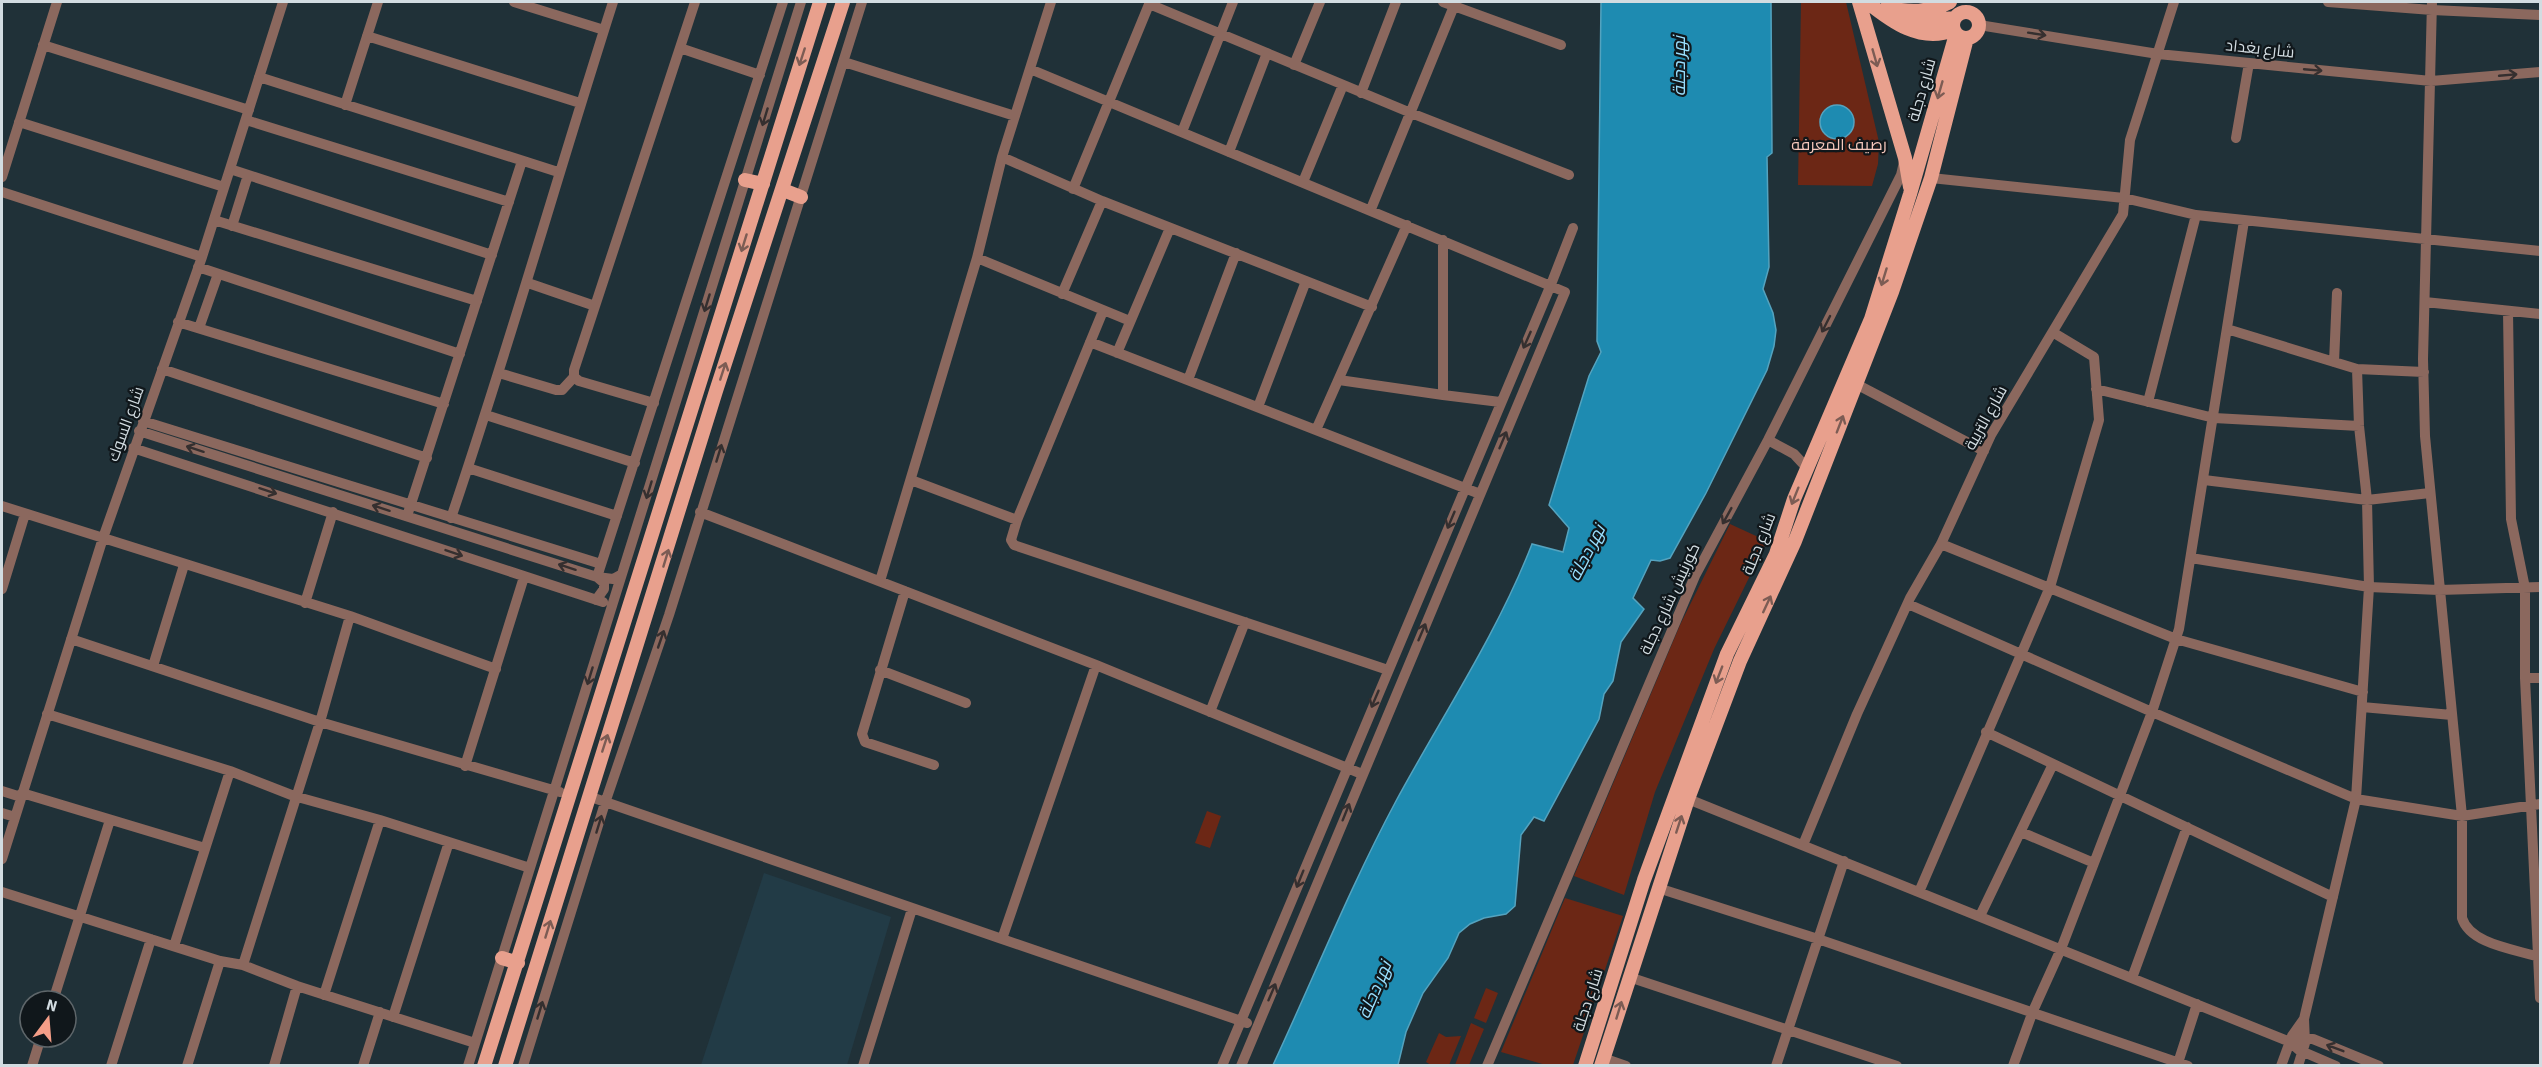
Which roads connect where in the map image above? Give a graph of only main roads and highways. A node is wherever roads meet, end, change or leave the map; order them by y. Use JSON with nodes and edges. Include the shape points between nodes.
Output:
{"nodes":[{"id":1,"x":820,"y":2,"type":"edge"},
{"id":2,"x":843,"y":2,"type":"edge"},
{"id":3,"x":1859,"y":2,"type":"edge"},
{"id":4,"x":1867,"y":2,"type":"edge"},
{"id":5,"x":1950,"y":2,"type":"edge"},
{"id":6,"x":1882,"y":5,"type":"edge"},
{"id":7,"x":1977,"y":14,"type":"edge"},
{"id":8,"x":1958,"y":23,"type":"edge"},
{"id":9,"x":745,"y":180,"type":"road end"},
{"id":10,"x":763,"y":184,"type":"junction"},
{"id":11,"x":783,"y":190,"type":"junction"},
{"id":12,"x":1910,"y":194,"type":"junction"},
{"id":13,"x":801,"y":197,"type":"road end"},
{"id":14,"x":502,"y":958,"type":"road end"},
{"id":15,"x":518,"y":963,"type":"junction"},
{"id":16,"x":535,"y":972,"type":"junction"},
{"id":17,"x":550,"y":975,"type":"road end"},
{"id":18,"x":1602,"y":1062,"type":"edge"},
{"id":19,"x":484,"y":1065,"type":"edge"},
{"id":20,"x":505,"y":1065,"type":"edge"},
{"id":21,"x":1585,"y":1065,"type":"edge"}],
"edges":[{"from":1,"to":10,"type":"main road","one_way":true},
{"from":2,"to":11,"type":"main road"},
{"from":3,"to":12,"type":"main road","one_way":true,"via":[[1905,158]]},
{"from":4,"to":8,"type":"main road","via":[[1889,20],[1910,30],[1938,34]]},
{"from":5,"to":6,"type":"main road","via":[[1909,12]]},
{"from":6,"to":8,"type":"main road","via":[[1912,22]]},
{"from":7,"to":8,"type":"main road","via":[[1966,12]]},
{"from":7,"to":8,"type":"main road","via":[[1974,35]]},
{"from":8,"to":12,"type":"main road","name":"شارع دجلة","one_way":true},
{"from":18,"to":8,"type":"main road","name":"شارع دجلة","one_way":true,"via":[[1688,799],[1740,661],[1795,541],[1931,178]]},
{"from":9,"to":10,"type":"main road"},
{"from":10,"to":15,"type":"main road","one_way":true},
{"from":11,"to":13,"type":"main road"},
{"from":16,"to":11,"type":"main road","one_way":true},
{"from":12,"to":21,"type":"main road","name":"شارع دجلة","one_way":true,"via":[[1871,318],[1807,468],[1776,554],[1726,654],[1687,758]]},
{"from":14,"to":15,"type":"main road"},
{"from":15,"to":19,"type":"main road"},
{"from":16,"to":17,"type":"main road"},
{"from":16,"to":20,"type":"main road"}]}
